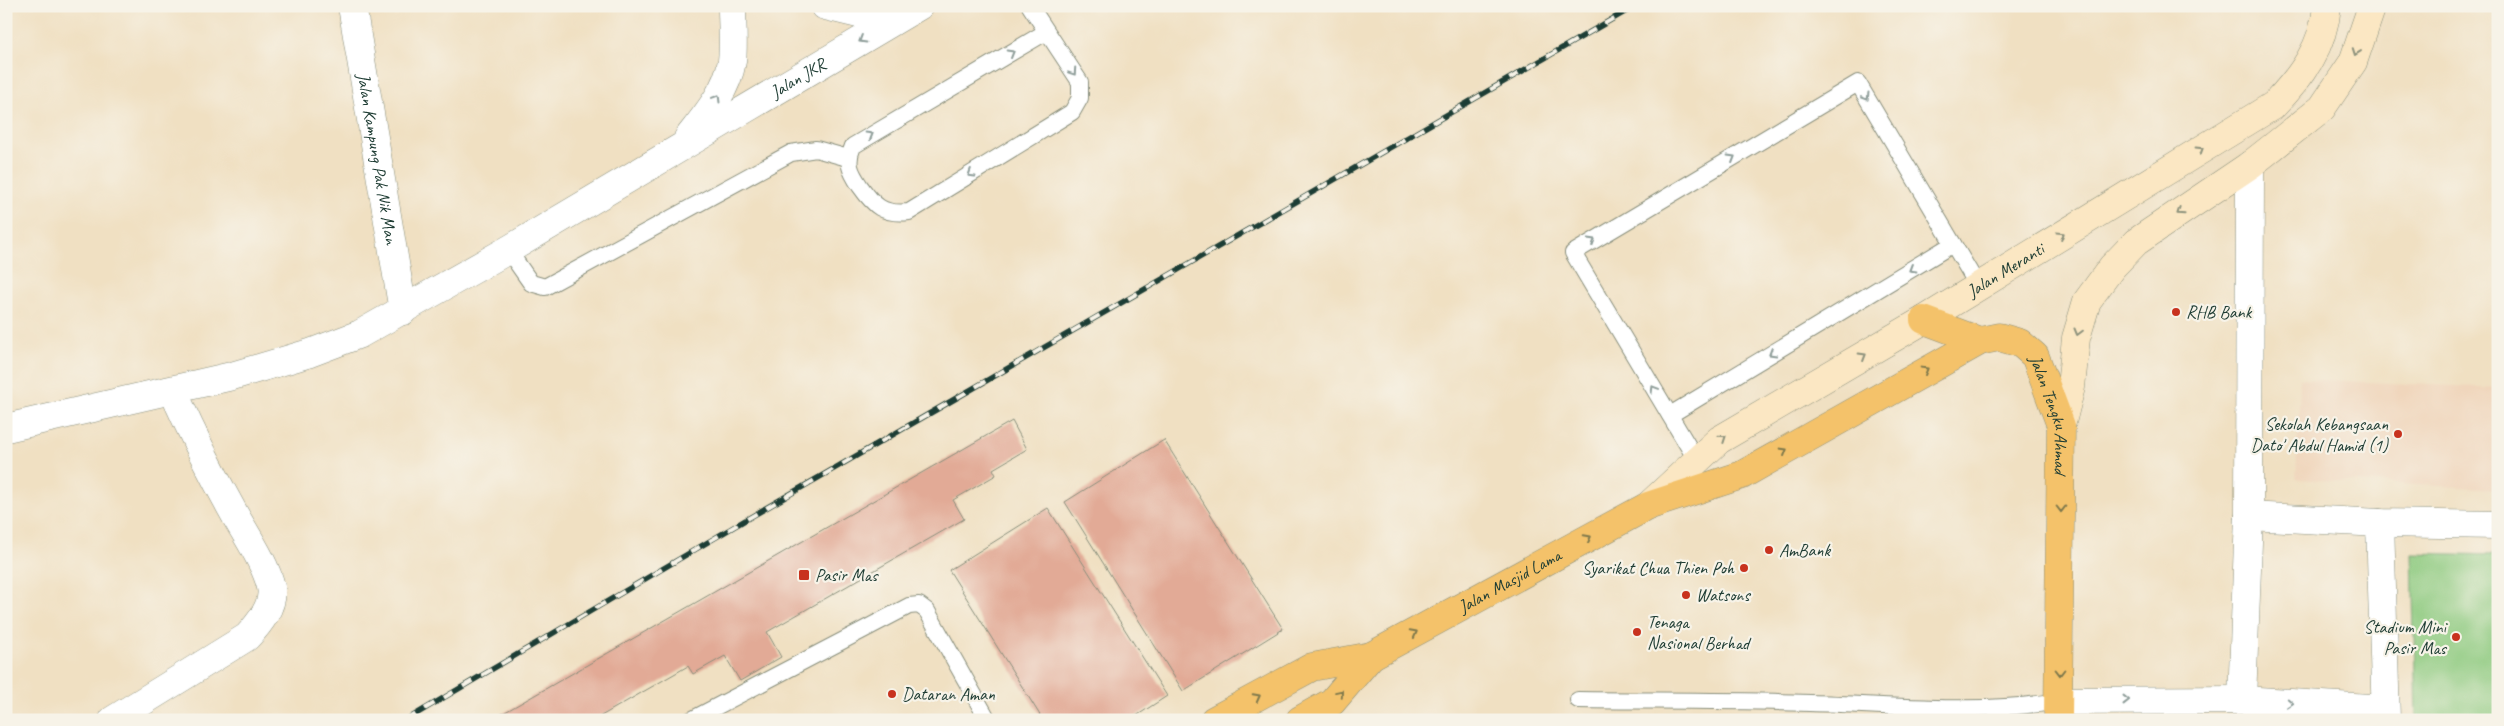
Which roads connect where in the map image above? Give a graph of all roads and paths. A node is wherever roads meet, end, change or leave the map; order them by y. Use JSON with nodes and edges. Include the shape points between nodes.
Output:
{"nodes":[{"id":1,"x":352,"y":6,"type":"edge"},
{"id":2,"x":732,"y":6,"type":"edge"},
{"id":3,"x":825,"y":6,"type":"edge"},
{"id":4,"x":909,"y":6,"type":"edge"},
{"id":5,"x":919,"y":6,"type":"edge"},
{"id":6,"x":1030,"y":6,"type":"edge"},
{"id":7,"x":2327,"y":6,"type":"edge"},
{"id":8,"x":2372,"y":6,"type":"edge"},
{"id":9,"x":1046,"y":32,"type":"junction"},
{"id":10,"x":677,"y":151,"type":"junction"},
{"id":11,"x":848,"y":158,"type":"junction"},
{"id":12,"x":2250,"y":166,"type":"junction"},
{"id":13,"x":1953,"y":244,"type":"junction"},
{"id":14,"x":508,"y":250,"type":"junction"},
{"id":15,"x":1978,"y":286,"type":"junction"},
{"id":16,"x":403,"y":312,"type":"junction"},
{"id":17,"x":1924,"y":320,"type":"junction"},
{"id":18,"x":1980,"y":340,"type":"junction"},
{"id":19,"x":174,"y":391,"type":"junction"},
{"id":20,"x":1670,"y":415,"type":"junction"},
{"id":21,"x":2061,"y":426,"type":"junction"},
{"id":22,"x":6,"y":428,"type":"edge"},
{"id":23,"x":1697,"y":461,"type":"junction"},
{"id":24,"x":1742,"y":475,"type":"joint"},
{"id":25,"x":1648,"y":506,"type":"junction"},
{"id":26,"x":2249,"y":516,"type":"junction"},
{"id":27,"x":2380,"y":523,"type":"junction"},
{"id":28,"x":2498,"y":525,"type":"edge"},
{"id":29,"x":1371,"y":656,"type":"junction"},
{"id":30,"x":1578,"y":700,"type":"dead end"},
{"id":31,"x":2242,"y":700,"type":"junction"},
{"id":32,"x":2059,"y":710,"type":"edge"},
{"id":33,"x":2386,"y":714,"type":"edge"},
{"id":34,"x":113,"y":720,"type":"edge"},
{"id":35,"x":691,"y":720,"type":"edge"},
{"id":36,"x":988,"y":720,"type":"edge"},
{"id":37,"x":1214,"y":720,"type":"edge"},
{"id":38,"x":1300,"y":720,"type":"edge"}],
"edges":[{"from":1,"to":16,"type":"street","name":"Jalan Kampung Pak Nik Man"},
{"from":10,"to":2,"type":"street","one_way":true,"via":[[710,111],[723,88],[732,61]]},
{"from":3,"to":4,"type":"street","via":[[862,15]]},
{"from":5,"to":10,"type":"street","name":"Jalan JKR","one_way":true},
{"from":6,"to":9,"type":"lane"},
{"from":15,"to":7,"type":"main road","name":"Jalan Meranti","one_way":true,"via":[[2274,104],[2294,84],[2312,57]]},
{"from":8,"to":12,"type":"main road","one_way":true,"via":[[2353,62],[2335,91],[2322,108]]},
{"from":11,"to":9,"type":"lane","one_way":true,"via":[[853,146],[865,138]]},
{"from":9,"to":11,"type":"lane","one_way":true,"via":[[1080,82],[1080,98],[1072,112],[909,212],[897,213],[872,204],[850,170]]},
{"from":10,"to":14,"type":"street","name":"Jalan JKR"},
{"from":11,"to":14,"type":"lane","via":[[816,149],[791,153],[545,287],[531,283]]},
{"from":12,"to":21,"type":"main road","one_way":true,"via":[[2136,242],[2087,301],[2076,338],[2071,387]]},
{"from":12,"to":26,"type":"street"},
{"from":13,"to":15,"type":"lane"},
{"from":13,"to":20,"type":"lane","one_way":true},
{"from":20,"to":13,"type":"lane","one_way":true,"via":[[1573,252],[1858,83]]},
{"from":14,"to":16,"type":"street","name":"Jalan JKR"},
{"from":15,"to":17,"type":"main road","name":"Jalan Meranti"},
{"from":16,"to":19,"type":"street","name":"Jalan JKR","via":[[360,334],[310,353]]},
{"from":17,"to":18,"type":"highway"},
{"from":23,"to":17,"type":"main road","name":"Jalan Meranti","one_way":true,"via":[[1719,440]]},
{"from":18,"to":21,"type":"highway","name":"Jalan Tengku Ahmad","via":[[1999,337],[2020,343],[2035,356]]},
{"from":24,"to":18,"type":"highway","name":"Jalan Tengku Ahmad","one_way":true},
{"from":19,"to":22,"type":"street","name":"Jalan JKR"},
{"from":19,"to":34,"type":"street","via":[[199,450],[263,567],[272,587],[270,602],[259,624],[247,637]]},
{"from":20,"to":23,"type":"lane"},
{"from":21,"to":32,"type":"highway","name":"Jalan Tengku Ahmad","one_way":true},
{"from":23,"to":25,"type":"main road","name":"Jalan Meranti"},
{"from":24,"to":25,"type":"highway","name":"Jalan Masjid Lama"},
{"from":29,"to":25,"type":"highway","name":"Jalan Masjid Lama","one_way":true},
{"from":26,"to":27,"type":"street"},
{"from":26,"to":31,"type":"street"},
{"from":27,"to":28,"type":"street"},
{"from":27,"to":33,"type":"street"},
{"from":37,"to":29,"type":"highway","name":"Jalan Masjid Lama","one_way":true,"via":[[1312,667]]},
{"from":38,"to":29,"type":"highway","name":"Jalan Masjid Lama","one_way":true,"via":[[1332,702]]},
{"from":30,"to":32,"type":"lane","via":[[1807,702]]},
{"from":32,"to":31,"type":"street","one_way":true},
{"from":31,"to":33,"type":"street","one_way":true},
{"from":35,"to":36,"type":"lane","via":[[910,606],[919,605],[927,611]]}]}
